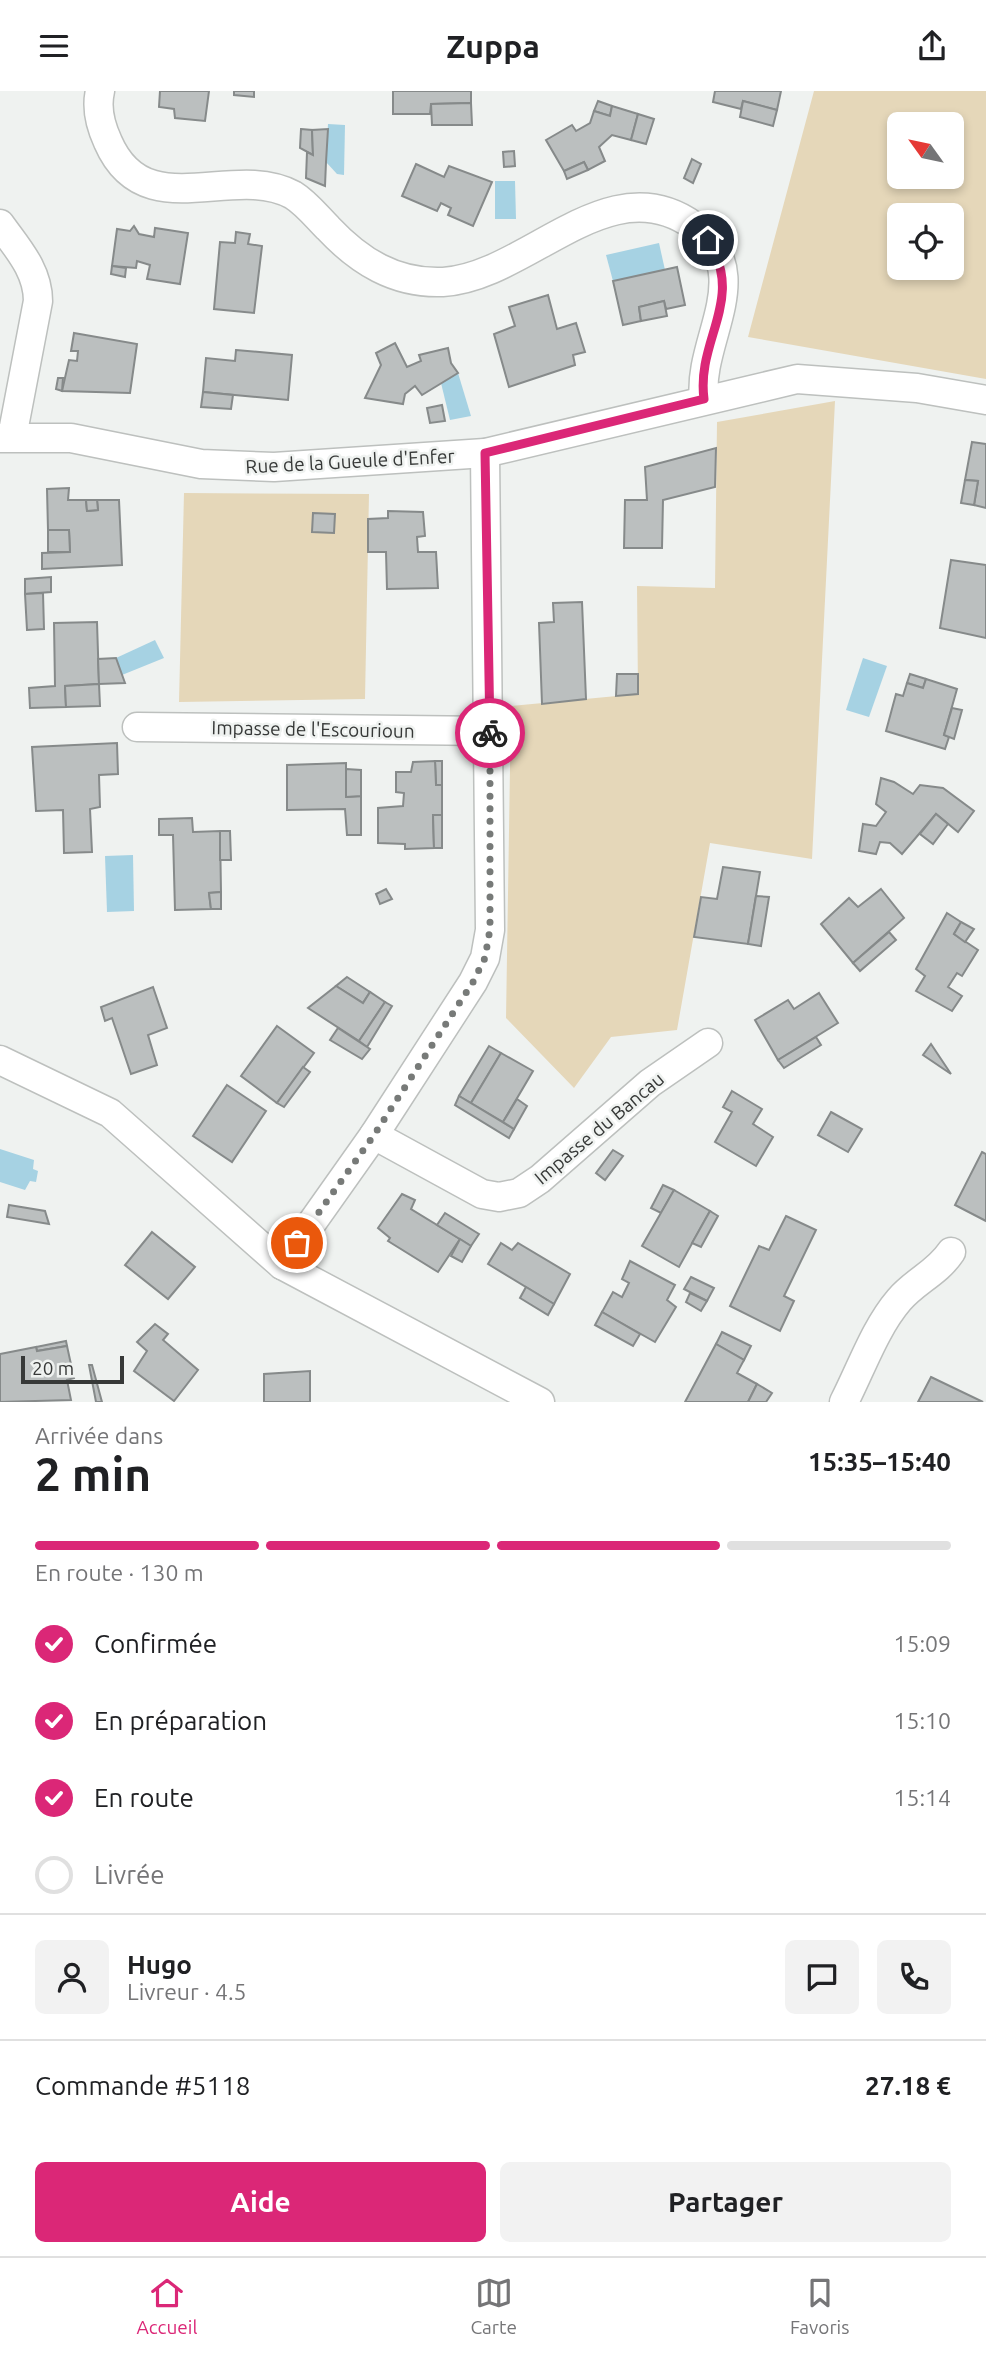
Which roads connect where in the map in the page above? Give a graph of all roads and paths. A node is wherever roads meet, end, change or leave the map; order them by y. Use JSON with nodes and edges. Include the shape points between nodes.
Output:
{"nodes":[{"id":1,"x":100,"y":91,"type":"edge"},
{"id":2,"x":0,"y":224,"type":"edge"},
{"id":3,"x":704,"y":399,"type":"junction"},
{"id":4,"x":986,"y":400,"type":"edge"},
{"id":5,"x":6,"y":437,"type":"edge"},
{"id":6,"x":485,"y":453,"type":"junction"},
{"id":7,"x":136,"y":727,"type":"dead end"},
{"id":8,"x":490,"y":731,"type":"junction"},
{"id":9,"x":708,"y":1043,"type":"dead end"},
{"id":10,"x":0,"y":1060,"type":"edge"},
{"id":11,"x":374,"y":1135,"type":"junction"},
{"id":12,"x":951,"y":1252,"type":"dead end"},
{"id":13,"x":282,"y":1265,"type":"junction"},
{"id":14,"x":540,"y":1402,"type":"edge"},
{"id":15,"x":844,"y":1402,"type":"edge"}],
"edges":[{"from":1,"to":3,"type":"street","via":[[99,113],[112,153],[140,180],[161,188],[249,185],[293,195],[348,249],[379,270],[410,279],[444,282],[469,276],[515,258],[597,215],[621,209],[646,207],[684,221],[708,240],[722,273],[724,300],[704,365]]},
{"from":2,"to":5,"type":"street","via":[[38,285]]},
{"from":3,"to":4,"type":"street","name":"Rue de la Gueule d'Enfer","via":[[797,379]]},
{"from":3,"to":6,"type":"street","name":"Rue de la Gueule d'Enfer"},
{"from":5,"to":6,"type":"street","name":"Rue de la Gueule d'Enfer","via":[[71,438],[237,467]]},
{"from":6,"to":8,"type":"street"},
{"from":7,"to":8,"type":"street","name":"Impasse de l'Escourioun"},
{"from":8,"to":11,"type":"street","via":[[490,929],[485,958]]},
{"from":9,"to":11,"type":"street","name":"Impasse du Bancau","via":[[650,1083],[519,1192],[499,1197],[482,1194]]},
{"from":10,"to":13,"type":"street","via":[[110,1113]]},
{"from":11,"to":13,"type":"street"},
{"from":12,"to":15,"type":"street","via":[[890,1312]]},
{"from":13,"to":14,"type":"street"}]}
